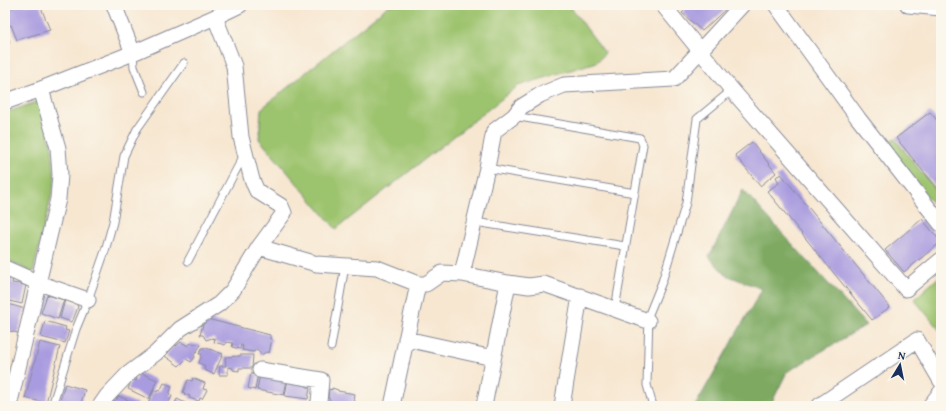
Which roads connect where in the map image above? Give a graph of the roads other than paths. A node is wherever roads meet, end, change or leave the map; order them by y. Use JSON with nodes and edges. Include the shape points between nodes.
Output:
{"nodes":[{"id":1,"x":114,"y":5,"type":"edge"},
{"id":2,"x":240,"y":5,"type":"edge"},
{"id":3,"x":663,"y":5,"type":"edge"},
{"id":4,"x":742,"y":5,"type":"edge"},
{"id":5,"x":776,"y":5,"type":"edge"},
{"id":6,"x":908,"y":5,"type":"edge"},
{"id":7,"x":941,"y":8,"type":"edge"},
{"id":8,"x":215,"y":18,"type":"junction"},
{"id":9,"x":700,"y":52,"type":"junction"},
{"id":10,"x":133,"y":53,"type":"junction"},
{"id":11,"x":184,"y":63,"type":"dead end"},
{"id":12,"x":41,"y":89,"type":"junction"},
{"id":13,"x":732,"y":90,"type":"junction"},
{"id":14,"x":144,"y":92,"type":"dead end"},
{"id":15,"x":5,"y":102,"type":"edge"},
{"id":16,"x":514,"y":116,"type":"junction"},
{"id":17,"x":245,"y":153,"type":"junction"},
{"id":18,"x":487,"y":168,"type":"junction"},
{"id":19,"x":635,"y":193,"type":"junction"},
{"id":20,"x":474,"y":222,"type":"junction"},
{"id":21,"x":941,"y":224,"type":"edge"},
{"id":22,"x":626,"y":246,"type":"junction"},
{"id":23,"x":259,"y":247,"type":"junction"},
{"id":24,"x":941,"y":260,"type":"edge"},
{"id":25,"x":188,"y":261,"type":"dead end"},
{"id":26,"x":345,"y":266,"type":"junction"},
{"id":27,"x":5,"y":268,"type":"edge"},
{"id":28,"x":462,"y":274,"type":"junction"},
{"id":29,"x":39,"y":283,"type":"junction"},
{"id":30,"x":508,"y":283,"type":"junction"},
{"id":31,"x":418,"y":284,"type":"junction"},
{"id":32,"x":580,"y":296,"type":"junction"},
{"id":33,"x":88,"y":300,"type":"junction"},
{"id":34,"x":615,"y":309,"type":"junction"},
{"id":35,"x":648,"y":321,"type":"junction"},
{"id":36,"x":406,"y":339,"type":"junction"},
{"id":37,"x":331,"y":347,"type":"dead end"},
{"id":38,"x":493,"y":358,"type":"junction"},
{"id":39,"x":260,"y":370,"type":"dead end"},
{"id":40,"x":941,"y":381,"type":"edge"},
{"id":41,"x":941,"y":392,"type":"edge"},
{"id":42,"x":9,"y":406,"type":"edge"},
{"id":43,"x":52,"y":406,"type":"edge"},
{"id":44,"x":100,"y":406,"type":"edge"},
{"id":45,"x":317,"y":406,"type":"edge"},
{"id":46,"x":392,"y":406,"type":"edge"},
{"id":47,"x":484,"y":406,"type":"edge"},
{"id":48,"x":562,"y":406,"type":"edge"},
{"id":49,"x":653,"y":406,"type":"edge"},
{"id":50,"x":819,"y":406,"type":"edge"},
{"id":51,"x":930,"y":406,"type":"edge"}],
"edges":[{"from":1,"to":10,"type":"street"},
{"from":2,"to":8,"type":"street"},
{"from":3,"to":9,"type":"street"},
{"from":4,"to":9,"type":"street"},
{"from":5,"to":21,"type":"street","via":[[858,118]]},
{"from":6,"to":7,"type":"street"},
{"from":8,"to":10,"type":"street"},
{"from":8,"to":17,"type":"street","via":[[234,66]]},
{"from":9,"to":13,"type":"street"},
{"from":9,"to":16,"type":"street","via":[[674,79],[564,85],[540,95],[521,107]]},
{"from":10,"to":12,"type":"street"},
{"from":10,"to":14,"type":"lane","via":[[134,67]]},
{"from":11,"to":33,"type":"lane","via":[[137,128],[124,156],[113,222]]},
{"from":12,"to":15,"type":"street"},
{"from":12,"to":29,"type":"street","via":[[58,148],[60,175],[58,199]]},
{"from":13,"to":24,"type":"street","via":[[906,289]]},
{"from":13,"to":35,"type":"lane","via":[[697,119],[686,203]]},
{"from":16,"to":18,"type":"street","via":[[494,131]]},
{"from":16,"to":19,"type":"lane","via":[[640,138],[643,145]]},
{"from":17,"to":23,"type":"street","via":[[257,191],[281,206],[284,213]]},
{"from":17,"to":25,"type":"lane"},
{"from":18,"to":19,"type":"lane"},
{"from":18,"to":20,"type":"street"},
{"from":19,"to":22,"type":"lane"},
{"from":20,"to":22,"type":"lane"},
{"from":20,"to":28,"type":"street"},
{"from":22,"to":34,"type":"lane"},
{"from":23,"to":26,"type":"street","via":[[317,264]]},
{"from":23,"to":44,"type":"street","via":[[233,290],[219,304],[180,329],[156,353],[128,374]]},
{"from":26,"to":31,"type":"street","via":[[377,268]]},
{"from":26,"to":37,"type":"lane"},
{"from":27,"to":29,"type":"street"},
{"from":28,"to":30,"type":"street"},
{"from":28,"to":31,"type":"street","via":[[442,273],[426,284]]},
{"from":29,"to":33,"type":"street"},
{"from":29,"to":42,"type":"street"},
{"from":30,"to":32,"type":"street","via":[[529,286],[544,284]]},
{"from":30,"to":38,"type":"street"},
{"from":31,"to":36,"type":"street"},
{"from":32,"to":34,"type":"street"},
{"from":32,"to":48,"type":"street"},
{"from":33,"to":43,"type":"lane","via":[[76,329]]},
{"from":34,"to":35,"type":"street"},
{"from":35,"to":49,"type":"lane","via":[[647,385]]},
{"from":36,"to":38,"type":"street"},
{"from":36,"to":46,"type":"street"},
{"from":38,"to":47,"type":"street"},
{"from":39,"to":45,"type":"street","via":[[321,380]]},
{"from":40,"to":50,"type":"street","via":[[917,340]]},
{"from":41,"to":51,"type":"street"}]}
